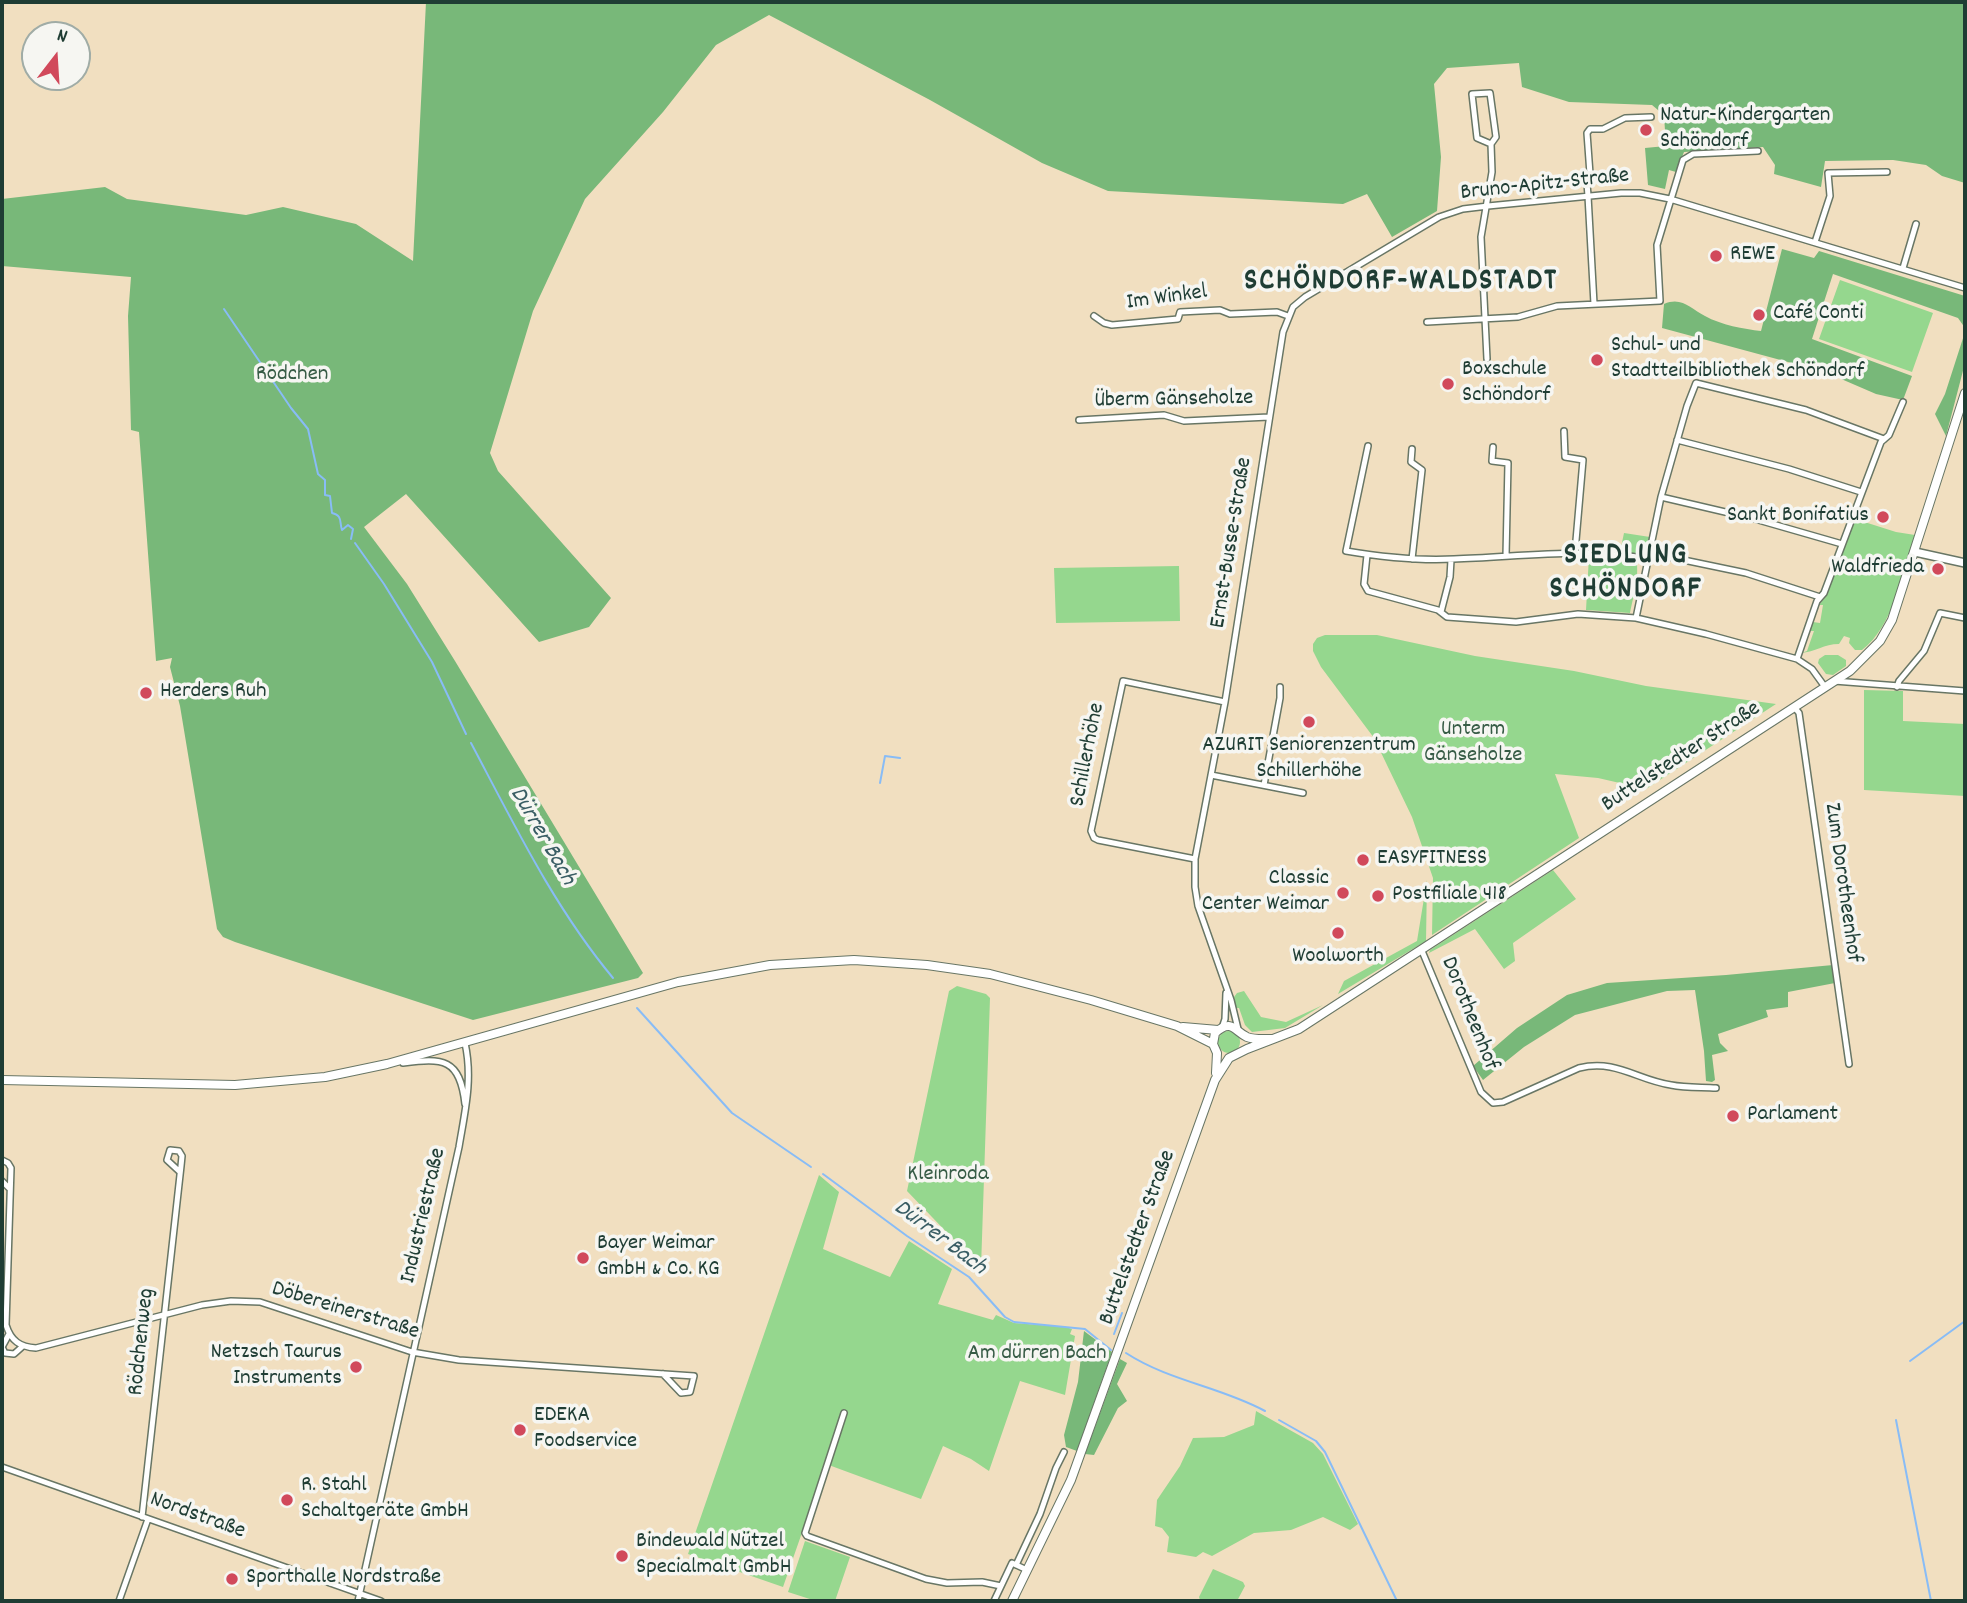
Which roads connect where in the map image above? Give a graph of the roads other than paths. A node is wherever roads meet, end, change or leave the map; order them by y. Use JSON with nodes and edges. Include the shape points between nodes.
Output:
{"nodes":[{"id":1,"x":1651,"y":117,"type":"dead end"},
{"id":2,"x":1491,"y":144,"type":"junction"},
{"id":3,"x":1758,"y":150,"type":"dead end"},
{"id":4,"x":1887,"y":172,"type":"dead end"},
{"id":5,"x":1588,"y":196,"type":"junction"},
{"id":6,"x":1670,"y":199,"type":"junction"},
{"id":7,"x":1488,"y":206,"type":"junction"},
{"id":8,"x":1916,"y":224,"type":"dead end"},
{"id":9,"x":1815,"y":242,"type":"junction"},
{"id":10,"x":1903,"y":268,"type":"junction"},
{"id":11,"x":1965,"y":288,"type":"edge"},
{"id":12,"x":1594,"y":304,"type":"junction"},
{"id":13,"x":1094,"y":316,"type":"dead end"},
{"id":14,"x":1288,"y":316,"type":"junction"},
{"id":15,"x":1485,"y":319,"type":"junction"},
{"id":16,"x":1427,"y":321,"type":"dead end"},
{"id":17,"x":1487,"y":359,"type":"dead end"},
{"id":18,"x":1965,"y":393,"type":"edge"},
{"id":19,"x":1903,"y":402,"type":"dead end"},
{"id":20,"x":1269,"y":417,"type":"junction"},
{"id":21,"x":1079,"y":420,"type":"dead end"},
{"id":22,"x":1564,"y":431,"type":"dead end"},
{"id":23,"x":1884,"y":439,"type":"junction"},
{"id":24,"x":1677,"y":440,"type":"junction"},
{"id":25,"x":1368,"y":446,"type":"dead end"},
{"id":26,"x":1493,"y":447,"type":"dead end"},
{"id":27,"x":1412,"y":449,"type":"dead end"},
{"id":28,"x":1861,"y":492,"type":"junction"},
{"id":29,"x":1661,"y":497,"type":"junction"},
{"id":30,"x":1842,"y":544,"type":"junction"},
{"id":31,"x":1575,"y":551,"type":"junction"},
{"id":32,"x":1915,"y":552,"type":"junction"},
{"id":33,"x":1367,"y":555,"type":"junction"},
{"id":34,"x":1506,"y":556,"type":"junction"},
{"id":35,"x":1649,"y":556,"type":"junction"},
{"id":36,"x":1412,"y":559,"type":"junction"},
{"id":37,"x":1451,"y":559,"type":"junction"},
{"id":38,"x":1965,"y":563,"type":"edge"},
{"id":39,"x":1821,"y":597,"type":"junction"},
{"id":40,"x":1441,"y":612,"type":"junction"},
{"id":41,"x":1636,"y":618,"type":"junction"},
{"id":42,"x":1965,"y":618,"type":"edge"},
{"id":43,"x":1797,"y":659,"type":"junction"},
{"id":44,"x":1834,"y":681,"type":"junction"},
{"id":45,"x":1280,"y":687,"type":"dead end"},
{"id":46,"x":1825,"y":687,"type":"junction"},
{"id":47,"x":1897,"y":687,"type":"junction"},
{"id":48,"x":1965,"y":691,"type":"edge"},
{"id":49,"x":1226,"y":702,"type":"junction"},
{"id":50,"x":1795,"y":708,"type":"junction"},
{"id":51,"x":1211,"y":775,"type":"junction"},
{"id":52,"x":1264,"y":785,"type":"junction"},
{"id":53,"x":1303,"y":793,"type":"dead end"},
{"id":54,"x":1195,"y":859,"type":"junction"},
{"id":55,"x":1422,"y":951,"type":"junction"},
{"id":56,"x":1226,"y":990,"type":"junction"},
{"id":57,"x":1177,"y":1026,"type":"junction"},
{"id":58,"x":1220,"y":1029,"type":"junction"},
{"id":59,"x":1240,"y":1032,"type":"junction"},
{"id":60,"x":1276,"y":1039,"type":"junction"},
{"id":61,"x":465,"y":1042,"type":"junction"},
{"id":62,"x":1213,"y":1044,"type":"junction"},
{"id":63,"x":1242,"y":1052,"type":"junction"},
{"id":64,"x":1217,"y":1053,"type":"junction"},
{"id":65,"x":1230,"y":1058,"type":"junction"},
{"id":66,"x":387,"y":1064,"type":"junction"},
{"id":67,"x":1849,"y":1064,"type":"dead end"},
{"id":68,"x":2,"y":1080,"type":"edge"},
{"id":69,"x":1215,"y":1080,"type":"junction"},
{"id":70,"x":1716,"y":1088,"type":"dead end"},
{"id":71,"x":466,"y":1111,"type":"junction"},
{"id":72,"x":2,"y":1160,"type":"edge"},
{"id":73,"x":180,"y":1171,"type":"dead end"},
{"id":74,"x":2,"y":1181,"type":"edge"},
{"id":75,"x":10,"y":1189,"type":"junction"},
{"id":76,"x":5,"y":1237,"type":"edge"},
{"id":77,"x":4,"y":1309,"type":"edge"},
{"id":78,"x":163,"y":1315,"type":"junction"},
{"id":79,"x":9,"y":1334,"type":"junction"},
{"id":80,"x":23,"y":1346,"type":"junction"},
{"id":81,"x":412,"y":1352,"type":"junction"},
{"id":82,"x":663,"y":1374,"type":"junction"},
{"id":83,"x":844,"y":1413,"type":"dead end"},
{"id":84,"x":1064,"y":1452,"type":"dead end"},
{"id":85,"x":2,"y":1466,"type":"edge"},
{"id":86,"x":145,"y":1518,"type":"junction"},
{"id":87,"x":1016,"y":1565,"type":"junction"},
{"id":88,"x":1027,"y":1570,"type":"junction"},
{"id":89,"x":1001,"y":1586,"type":"junction"},
{"id":90,"x":360,"y":1594,"type":"junction"},
{"id":91,"x":120,"y":1601,"type":"edge"},
{"id":92,"x":358,"y":1601,"type":"edge"},
{"id":93,"x":376,"y":1601,"type":"edge"},
{"id":94,"x":994,"y":1601,"type":"edge"},
{"id":95,"x":1012,"y":1601,"type":"edge"}],
"edges":[{"from":1,"to":5,"type":"street","via":[[1625,118],[1604,129],[1590,129]]},
{"from":2,"to":2,"type":"street","via":[[1496,137],[1490,93],[1472,94],[1477,138]]},
{"from":2,"to":7,"type":"street"},
{"from":3,"to":6,"type":"street","via":[[1688,156]]},
{"from":4,"to":9,"type":"street","via":[[1828,173],[1830,196]]},
{"from":5,"to":6,"type":"street","name":"Bruno-Apitz-Straße","via":[[1640,193]]},
{"from":5,"to":7,"type":"street","name":"Bruno-Apitz-Straße"},
{"from":5,"to":12,"type":"street"},
{"from":6,"to":9,"type":"street","name":"Bruno-Apitz-Straße"},
{"from":6,"to":12,"type":"street","via":[[1657,245],[1660,301]]},
{"from":7,"to":14,"type":"street","name":"Bruno-Apitz-Straße","via":[[1451,212],[1412,231],[1309,294]]},
{"from":7,"to":15,"type":"street","via":[[1481,237]]},
{"from":8,"to":10,"type":"street"},
{"from":9,"to":10,"type":"street","name":"Bruno-Apitz-Straße"},
{"from":10,"to":11,"type":"street","name":"Bruno-Apitz-Straße"},
{"from":12,"to":15,"type":"street"},
{"from":13,"to":14,"type":"street","name":"Im Winkel","via":[[1112,325],[1178,319],[1180,312],[1277,312]]},
{"from":14,"to":20,"type":"street","name":"Ernst-Busse-Straße"},
{"from":15,"to":16,"type":"street"},
{"from":15,"to":17,"type":"street"},
{"from":18,"to":32,"type":"main road","name":"Buttelstedter Straße"},
{"from":19,"to":23,"type":"street"},
{"from":20,"to":21,"type":"street","name":"Überm Gänseholze","via":[[1184,421],[1164,415]]},
{"from":20,"to":49,"type":"street","name":"Ernst-Busse-Straße"},
{"from":22,"to":31,"type":"street","via":[[1565,457],[1583,460]]},
{"from":23,"to":24,"type":"street","via":[[1806,410],[1696,383]]},
{"from":23,"to":28,"type":"street"},
{"from":24,"to":28,"type":"street"},
{"from":24,"to":29,"type":"street"},
{"from":25,"to":33,"type":"street","via":[[1346,551]]},
{"from":26,"to":34,"type":"street","via":[[1492,461],[1508,463]]},
{"from":27,"to":36,"type":"street","via":[[1411,463],[1422,470]]},
{"from":28,"to":30,"type":"street"},
{"from":29,"to":30,"type":"street"},
{"from":29,"to":35,"type":"street"},
{"from":30,"to":39,"type":"street"},
{"from":31,"to":34,"type":"street"},
{"from":31,"to":35,"type":"street"},
{"from":32,"to":38,"type":"street"},
{"from":32,"to":44,"type":"main road","name":"Buttelstedter Straße","via":[[1885,634],[1856,666]]},
{"from":33,"to":36,"type":"street"},
{"from":33,"to":40,"type":"street","via":[[1364,589]]},
{"from":34,"to":37,"type":"street"},
{"from":35,"to":39,"type":"street","via":[[1746,573]]},
{"from":35,"to":41,"type":"street"},
{"from":36,"to":37,"type":"street"},
{"from":37,"to":40,"type":"street"},
{"from":39,"to":43,"type":"street"},
{"from":40,"to":41,"type":"street","via":[[1447,617],[1498,622],[1578,614]]},
{"from":41,"to":43,"type":"street"},
{"from":42,"to":47,"type":"street","via":[[1940,613],[1924,651]]},
{"from":43,"to":46,"type":"street","via":[[1812,669]]},
{"from":44,"to":46,"type":"main road","name":"Buttelstedter Straße"},
{"from":44,"to":47,"type":"street"},
{"from":45,"to":52,"type":"street"},
{"from":46,"to":50,"type":"main road","name":"Buttelstedter Straße"},
{"from":47,"to":48,"type":"street"},
{"from":49,"to":51,"type":"street","name":"Ernst-Busse-Straße"},
{"from":49,"to":54,"type":"street","name":"Schillerhöhe","via":[[1123,681],[1091,831],[1098,840]]},
{"from":50,"to":55,"type":"main road","name":"Buttelstedter Straße"},
{"from":50,"to":67,"type":"street","name":"Zum Dorotheenhof"},
{"from":51,"to":52,"type":"street"},
{"from":51,"to":54,"type":"street","name":"Ernst-Busse-Straße"},
{"from":52,"to":53,"type":"street"},
{"from":54,"to":56,"type":"street","name":"Ernst-Busse-Straße","via":[[1198,906]]},
{"from":55,"to":60,"type":"main road","name":"Buttelstedter Straße"},
{"from":55,"to":70,"type":"street","name":"Dorotheenhof","via":[[1481,1092],[1493,1103],[1592,1065],[1616,1067],[1672,1085]]},
{"from":56,"to":58,"type":"street","name":"Ernst-Busse-Straße"},
{"from":56,"to":59,"type":"street","name":"Ernst-Busse-Straße"},
{"from":57,"to":58,"type":"main road"},
{"from":57,"to":61,"type":"main road","via":[[989,974],[854,960],[714,974]]},
{"from":57,"to":62,"type":"main road"},
{"from":58,"to":59,"type":"main road","via":[[1230,1026]]},
{"from":58,"to":62,"type":"main road"},
{"from":59,"to":60,"type":"main road","via":[[1251,1038]]},
{"from":59,"to":63,"type":"main road","via":[[1245,1045]]},
{"from":60,"to":63,"type":"main road","name":"Buttelstedter Straße"},
{"from":61,"to":66,"type":"main road"},
{"from":61,"to":71,"type":"street","name":"Industriestraße","via":[[470,1077]]},
{"from":62,"to":64,"type":"main road"},
{"from":63,"to":65,"type":"main road"},
{"from":64,"to":65,"type":"main road"},
{"from":64,"to":69,"type":"main road"},
{"from":65,"to":69,"type":"main road"},
{"from":66,"to":68,"type":"main road","via":[[260,1084]]},
{"from":66,"to":71,"type":"street","via":[[435,1060],[450,1065],[463,1086]]},
{"from":69,"to":88,"type":"main road","name":"Buttelstedter Straße","via":[[1083,1449]]},
{"from":71,"to":81,"type":"street","name":"Industriestraße"},
{"from":72,"to":75,"type":"street","via":[[11,1168]]},
{"from":73,"to":78,"type":"street","name":"Rödchenweg"},
{"from":74,"to":75,"type":"street"},
{"from":75,"to":76,"type":"street"},
{"from":76,"to":77,"type":"street"},
{"from":77,"to":79,"type":"street"},
{"from":78,"to":80,"type":"street","name":"Döbereinerstraße","via":[[36,1348]]},
{"from":78,"to":81,"type":"street","name":"Döbereinerstraße","via":[[231,1301],[260,1303]]},
{"from":78,"to":86,"type":"street","name":"Rödchenweg"},
{"from":79,"to":80,"type":"street"},
{"from":79,"to":80,"type":"street","via":[[2,1347],[5,1353],[14,1354]]},
{"from":81,"to":82,"type":"street","name":"Döbereinerstraße","via":[[459,1360]]},
{"from":81,"to":90,"type":"street","name":"Industriestraße"},
{"from":82,"to":82,"type":"street","name":"Döbereinerstraße","via":[[679,1391],[692,1388],[694,1376]]},
{"from":83,"to":89,"type":"street","via":[[807,1536],[926,1579]]},
{"from":84,"to":87,"type":"street"},
{"from":85,"to":86,"type":"street","name":"Nordstraße"},
{"from":86,"to":90,"type":"street","name":"Nordstraße"},
{"from":86,"to":91,"type":"street","name":"Rödchenweg"},
{"from":87,"to":88,"type":"street"},
{"from":87,"to":89,"type":"street","via":[[1012,1563]]},
{"from":88,"to":95,"type":"main road","name":"Buttelstedter Straße"},
{"from":89,"to":94,"type":"street"},
{"from":90,"to":92,"type":"street","name":"Industriestraße"},
{"from":90,"to":93,"type":"street","name":"Nordstraße"}]}
